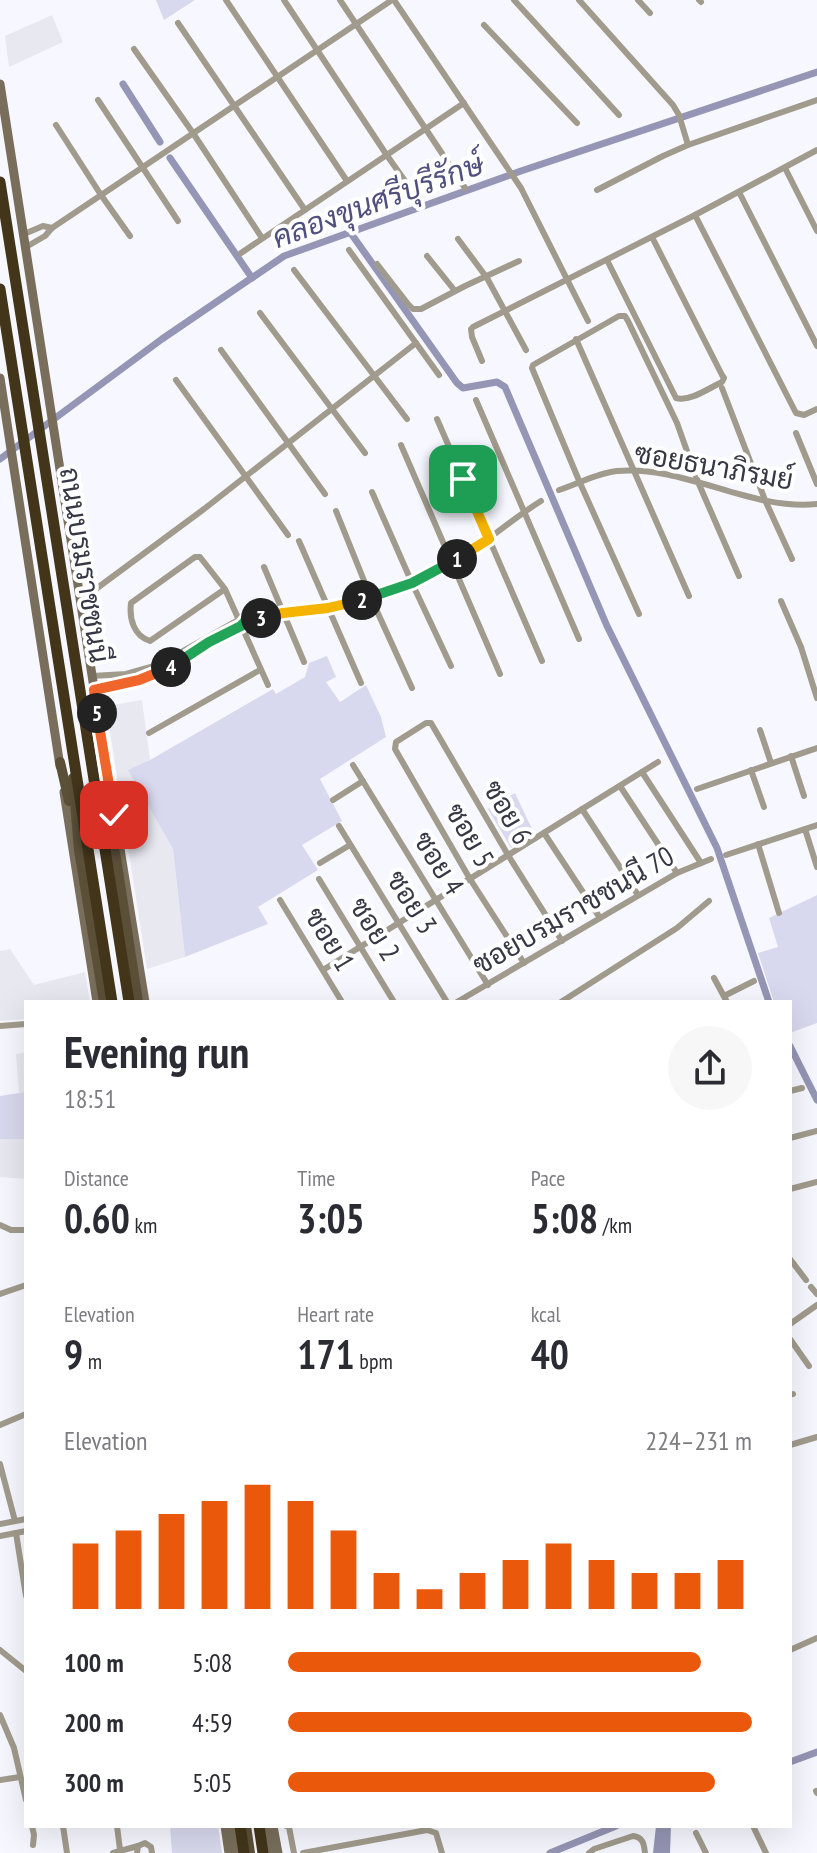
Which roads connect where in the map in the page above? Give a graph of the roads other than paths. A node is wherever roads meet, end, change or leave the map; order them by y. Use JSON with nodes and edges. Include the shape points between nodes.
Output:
{"nodes":[{"id":1,"x":226,"y":0,"type":"edge"},
{"id":2,"x":284,"y":0,"type":"edge"},
{"id":3,"x":340,"y":0,"type":"edge"},
{"id":4,"x":393,"y":0,"type":"edge"},
{"id":5,"x":514,"y":0,"type":"edge"},
{"id":6,"x":579,"y":0,"type":"edge"},
{"id":7,"x":638,"y":0,"type":"edge"},
{"id":8,"x":650,"y":13,"type":"dead end"},
{"id":9,"x":178,"y":23,"type":"dead end"},
{"id":10,"x":356,"y":25,"type":"junction"},
{"id":11,"x":484,"y":25,"type":"dead end"},
{"id":12,"x":134,"y":49,"type":"dead end"},
{"id":13,"x":318,"y":50,"type":"junction"},
{"id":14,"x":277,"y":76,"type":"junction"},
{"id":15,"x":0,"y":84,"type":"edge"},
{"id":16,"x":98,"y":100,"type":"dead end"},
{"id":17,"x":817,"y":100,"type":"edge"},
{"id":18,"x":464,"y":103,"type":"junction"},
{"id":19,"x":234,"y":105,"type":"junction"},
{"id":20,"x":619,"y":115,"type":"dead end"},
{"id":21,"x":577,"y":123,"type":"dead end"},
{"id":22,"x":56,"y":125,"type":"dead end"},
{"id":23,"x":426,"y":129,"type":"junction"},
{"id":24,"x":193,"y":133,"type":"junction"},
{"id":25,"x":688,"y":145,"type":"junction"},
{"id":26,"x":817,"y":150,"type":"edge"},
{"id":27,"x":386,"y":154,"type":"junction"},
{"id":28,"x":142,"y":167,"type":"junction"},
{"id":29,"x":785,"y":168,"type":"junction"},
{"id":30,"x":347,"y":181,"type":"junction"},
{"id":31,"x":0,"y":182,"type":"edge"},
{"id":32,"x":465,"y":188,"type":"dead end"},
{"id":33,"x":597,"y":190,"type":"dead end"},
{"id":34,"x":739,"y":192,"type":"junction"},
{"id":35,"x":101,"y":195,"type":"junction"},
{"id":36,"x":417,"y":198,"type":"dead end"},
{"id":37,"x":305,"y":210,"type":"junction"},
{"id":38,"x":695,"y":215,"type":"junction"},
{"id":39,"x":178,"y":221,"type":"dead end"},
{"id":40,"x":52,"y":228,"type":"junction"},
{"id":41,"x":817,"y":231,"type":"edge"},
{"id":42,"x":24,"y":234,"type":"junction"},
{"id":43,"x":130,"y":236,"type":"dead end"},
{"id":44,"x":652,"y":237,"type":"junction"},
{"id":45,"x":262,"y":238,"type":"junction"},
{"id":46,"x":458,"y":239,"type":"dead end"},
{"id":47,"x":26,"y":247,"type":"junction"},
{"id":48,"x":349,"y":250,"type":"dead end"},
{"id":49,"x":241,"y":253,"type":"dead end"},
{"id":50,"x":427,"y":256,"type":"dead end"},
{"id":51,"x":607,"y":260,"type":"junction"},
{"id":52,"x":519,"y":261,"type":"dead end"},
{"id":53,"x":377,"y":264,"type":"dead end"},
{"id":54,"x":294,"y":270,"type":"dead end"},
{"id":55,"x":487,"y":278,"type":"junction"},
{"id":56,"x":567,"y":280,"type":"junction"},
{"id":57,"x":0,"y":289,"type":"edge"},
{"id":58,"x":455,"y":291,"type":"junction"},
{"id":59,"x":505,"y":312,"type":"junction"},
{"id":60,"x":260,"y":313,"type":"dead end"},
{"id":61,"x":588,"y":321,"type":"dead end"},
{"id":62,"x":576,"y":339,"type":"junction"},
{"id":63,"x":416,"y":343,"type":"junction"},
{"id":64,"x":817,"y":346,"type":"edge"},
{"id":65,"x":221,"y":350,"type":"dead end"},
{"id":66,"x":526,"y":350,"type":"dead end"},
{"id":67,"x":482,"y":361,"type":"dead end"},
{"id":68,"x":374,"y":375,"type":"junction"},
{"id":69,"x":439,"y":375,"type":"dead end"},
{"id":70,"x":0,"y":378,"type":"edge"},
{"id":71,"x":176,"y":380,"type":"dead end"},
{"id":72,"x":722,"y":388,"type":"dead end"},
{"id":73,"x":476,"y":400,"type":"dead end"},
{"id":74,"x":332,"y":408,"type":"junction"},
{"id":75,"x":817,"y":409,"type":"edge"},
{"id":76,"x":407,"y":419,"type":"dead end"},
{"id":77,"x":437,"y":419,"type":"dead end"},
{"id":78,"x":796,"y":433,"type":"dead end"},
{"id":79,"x":288,"y":443,"type":"junction"},
{"id":80,"x":401,"y":445,"type":"dead end"},
{"id":81,"x":365,"y":453,"type":"dead end"},
{"id":82,"x":634,"y":471,"type":"junction"},
{"id":83,"x":246,"y":477,"type":"junction"},
{"id":84,"x":698,"y":482,"type":"junction"},
{"id":85,"x":580,"y":483,"type":"junction"},
{"id":86,"x":817,"y":484,"type":"edge"},
{"id":87,"x":559,"y":490,"type":"dead end"},
{"id":88,"x":372,"y":492,"type":"dead end"},
{"id":89,"x":325,"y":494,"type":"dead end"},
{"id":90,"x":765,"y":500,"type":"junction"},
{"id":91,"x":541,"y":501,"type":"dead end"},
{"id":92,"x":817,"y":504,"type":"edge"},
{"id":93,"x":336,"y":511,"type":"dead end"},
{"id":94,"x":523,"y":512,"type":"junction"},
{"id":95,"x":288,"y":535,"type":"dead end"},
{"id":96,"x":489,"y":539,"type":"junction"},
{"id":97,"x":299,"y":541,"type":"dead end"},
{"id":98,"x":792,"y":559,"type":"dead end"},
{"id":99,"x":451,"y":563,"type":"junction"},
{"id":100,"x":264,"y":567,"type":"dead end"},
{"id":101,"x":739,"y":576,"type":"dead end"},
{"id":102,"x":412,"y":583,"type":"junction"},
{"id":103,"x":225,"y":589,"type":"junction"},
{"id":104,"x":689,"y":596,"type":"dead end"},
{"id":105,"x":371,"y":598,"type":"junction"},
{"id":106,"x":81,"y":600,"type":"junction"},
{"id":107,"x":781,"y":601,"type":"dead end"},
{"id":108,"x":328,"y":608,"type":"junction"},
{"id":109,"x":283,"y":613,"type":"junction"},
{"id":110,"x":639,"y":614,"type":"dead end"},
{"id":111,"x":242,"y":622,"type":"junction"},
{"id":112,"x":579,"y":639,"type":"dead end"},
{"id":113,"x":542,"y":661,"type":"dead end"},
{"id":114,"x":304,"y":662,"type":"dead end"},
{"id":115,"x":451,"y":666,"type":"dead end"},
{"id":116,"x":260,"y":670,"type":"junction"},
{"id":117,"x":500,"y":674,"type":"dead end"},
{"id":118,"x":117,"y":675,"type":"junction"},
{"id":119,"x":92,"y":676,"type":"junction"},
{"id":120,"x":814,"y":679,"type":"edge"},
{"id":121,"x":361,"y":683,"type":"dead end"},
{"id":122,"x":268,"y":685,"type":"dead end"},
{"id":123,"x":119,"y":686,"type":"junction"},
{"id":124,"x":412,"y":688,"type":"dead end"},
{"id":125,"x":94,"y":690,"type":"junction"},
{"id":126,"x":817,"y":698,"type":"edge"},
{"id":127,"x":760,"y":730,"type":"dead end"},
{"id":128,"x":411,"y":732,"type":"joint"},
{"id":129,"x":149,"y":733,"type":"dead end"},
{"id":130,"x":817,"y":748,"type":"edge"},
{"id":131,"x":73,"y":756,"type":"junction"},
{"id":132,"x":791,"y":756,"type":"junction"},
{"id":133,"x":90,"y":758,"type":"junction"},
{"id":134,"x":60,"y":762,"type":"junction"},
{"id":135,"x":658,"y":762,"type":"dead end"},
{"id":136,"x":771,"y":763,"type":"junction"},
{"id":137,"x":353,"y":765,"type":"dead end"},
{"id":138,"x":751,"y":770,"type":"junction"},
{"id":139,"x":106,"y":771,"type":"junction"},
{"id":140,"x":642,"y":772,"type":"junction"},
{"id":141,"x":363,"y":781,"type":"junction"},
{"id":142,"x":620,"y":786,"type":"junction"},
{"id":143,"x":697,"y":789,"type":"dead end"},
{"id":144,"x":804,"y":796,"type":"dead end"},
{"id":145,"x":333,"y":800,"type":"dead end"},
{"id":146,"x":764,"y":807,"type":"dead end"},
{"id":147,"x":582,"y":809,"type":"junction"},
{"id":148,"x":817,"y":825,"type":"edge"},
{"id":149,"x":339,"y":826,"type":"dead end"},
{"id":150,"x":805,"y":829,"type":"junction"},
{"id":151,"x":544,"y":833,"type":"junction"},
{"id":152,"x":758,"y":844,"type":"junction"},
{"id":153,"x":350,"y":845,"type":"junction"},
{"id":154,"x":79,"y":850,"type":"junction"},
{"id":155,"x":508,"y":855,"type":"junction"},
{"id":156,"x":726,"y":855,"type":"dead end"},
{"id":157,"x":116,"y":858,"type":"junction"},
{"id":158,"x":711,"y":859,"type":"dead end"},
{"id":159,"x":320,"y":863,"type":"dead end"},
{"id":160,"x":701,"y":863,"type":"junction"},
{"id":161,"x":817,"y":867,"type":"edge"},
{"id":162,"x":677,"y":873,"type":"junction"},
{"id":163,"x":319,"y":879,"type":"dead end"},
{"id":164,"x":470,"y":879,"type":"junction"},
{"id":165,"x":638,"y":895,"type":"junction"},
{"id":166,"x":280,"y":900,"type":"dead end"},
{"id":167,"x":436,"y":900,"type":"junction"},
{"id":168,"x":709,"y":901,"type":"dead end"},
{"id":169,"x":779,"y":913,"type":"dead end"},
{"id":170,"x":600,"y":918,"type":"junction"},
{"id":171,"x":399,"y":923,"type":"junction"},
{"id":172,"x":562,"y":941,"type":"junction"},
{"id":173,"x":360,"y":947,"type":"junction"},
{"id":174,"x":524,"y":963,"type":"junction"},
{"id":175,"x":323,"y":970,"type":"junction"},
{"id":176,"x":714,"y":978,"type":"dead end"},
{"id":177,"x":754,"y":981,"type":"dead end"},
{"id":178,"x":488,"y":985,"type":"junction"},
{"id":179,"x":726,"y":999,"type":"edge"},
{"id":180,"x":97,"y":1000,"type":"edge"},
{"id":181,"x":104,"y":1000,"type":"edge"},
{"id":182,"x":112,"y":1000,"type":"edge"},
{"id":183,"x":129,"y":1000,"type":"edge"},
{"id":184,"x":138,"y":1000,"type":"edge"},
{"id":185,"x":145,"y":1000,"type":"edge"},
{"id":186,"x":341,"y":1000,"type":"edge"},
{"id":187,"x":393,"y":1000,"type":"edge"},
{"id":188,"x":446,"y":1000,"type":"edge"},
{"id":189,"x":461,"y":1000,"type":"edge"},
{"id":190,"x":564,"y":1000,"type":"edge"},
{"id":191,"x":24,"y":1024,"type":"edge"},
{"id":192,"x":0,"y":1026,"type":"edge"},
{"id":193,"x":802,"y":1088,"type":"dead end"},
{"id":194,"x":792,"y":1090,"type":"edge"},
{"id":195,"x":817,"y":1131,"type":"edge"},
{"id":196,"x":792,"y":1137,"type":"edge"},
{"id":197,"x":817,"y":1182,"type":"edge"},
{"id":198,"x":792,"y":1188,"type":"edge"},
{"id":199,"x":0,"y":1225,"type":"edge"},
{"id":200,"x":24,"y":1230,"type":"edge"},
{"id":201,"x":792,"y":1262,"type":"edge"},
{"id":202,"x":24,"y":1286,"type":"edge"},
{"id":203,"x":0,"y":1294,"type":"edge"},
{"id":204,"x":817,"y":1294,"type":"edge"},
{"id":205,"x":817,"y":1305,"type":"edge"},
{"id":206,"x":792,"y":1323,"type":"edge"},
{"id":207,"x":792,"y":1342,"type":"edge"},
{"id":208,"x":809,"y":1366,"type":"dead end"},
{"id":209,"x":24,"y":1415,"type":"edge"},
{"id":210,"x":0,"y":1425,"type":"edge"},
{"id":211,"x":817,"y":1437,"type":"edge"},
{"id":212,"x":792,"y":1444,"type":"edge"},
{"id":213,"x":0,"y":1464,"type":"edge"},
{"id":214,"x":24,"y":1519,"type":"edge"},
{"id":215,"x":15,"y":1521,"type":"junction"},
{"id":216,"x":0,"y":1524,"type":"edge"},
{"id":217,"x":24,"y":1531,"type":"edge"},
{"id":218,"x":16,"y":1533,"type":"junction"},
{"id":219,"x":0,"y":1536,"type":"edge"},
{"id":220,"x":24,"y":1583,"type":"edge"},
{"id":221,"x":817,"y":1638,"type":"edge"},
{"id":222,"x":792,"y":1649,"type":"edge"},
{"id":223,"x":0,"y":1650,"type":"edge"},
{"id":224,"x":24,"y":1669,"type":"edge"},
{"id":225,"x":0,"y":1715,"type":"edge"},
{"id":226,"x":20,"y":1777,"type":"junction"},
{"id":227,"x":0,"y":1780,"type":"edge"},
{"id":228,"x":24,"y":1792,"type":"edge"},
{"id":229,"x":32,"y":1828,"type":"edge"},
{"id":230,"x":63,"y":1828,"type":"edge"},
{"id":231,"x":117,"y":1828,"type":"edge"},
{"id":232,"x":225,"y":1828,"type":"edge"},
{"id":233,"x":231,"y":1828,"type":"edge"},
{"id":234,"x":241,"y":1828,"type":"edge"},
{"id":235,"x":246,"y":1828,"type":"edge"},
{"id":236,"x":257,"y":1828,"type":"edge"},
{"id":237,"x":266,"y":1828,"type":"edge"},
{"id":238,"x":273,"y":1828,"type":"edge"},
{"id":239,"x":289,"y":1828,"type":"edge"},
{"id":240,"x":754,"y":1828,"type":"edge"},
{"id":241,"x":696,"y":1833,"type":"dead end"},
{"id":242,"x":33,"y":1845,"type":"dead end"},
{"id":243,"x":137,"y":1849,"type":"edge"},
{"id":244,"x":702,"y":1851,"type":"edge"},
{"id":245,"x":116,"y":1852,"type":"edge"},
{"id":246,"x":593,"y":1852,"type":"edge"},
{"id":247,"x":67,"y":1853,"type":"edge"},
{"id":248,"x":152,"y":1853,"type":"edge"},
{"id":249,"x":229,"y":1853,"type":"edge"},
{"id":250,"x":236,"y":1853,"type":"edge"},
{"id":251,"x":247,"y":1853,"type":"edge"},
{"id":252,"x":261,"y":1853,"type":"edge"},
{"id":253,"x":270,"y":1853,"type":"edge"},
{"id":254,"x":278,"y":1853,"type":"edge"},
{"id":255,"x":294,"y":1853,"type":"edge"},
{"id":256,"x":303,"y":1853,"type":"edge"},
{"id":257,"x":442,"y":1853,"type":"edge"},
{"id":258,"x":645,"y":1853,"type":"edge"},
{"id":259,"x":766,"y":1853,"type":"edge"}],
"edges":[{"from":1,"to":14,"type":"street"},
{"from":2,"to":13,"type":"street"},
{"from":3,"to":10,"type":"street"},
{"from":4,"to":10,"type":"street"},
{"from":4,"to":18,"type":"street"},
{"from":5,"to":20,"type":"street"},
{"from":6,"to":25,"type":"street","via":[[665,94],[679,115]]},
{"from":7,"to":8,"type":"street"},
{"from":9,"to":19,"type":"street"},
{"from":10,"to":13,"type":"street"},
{"from":10,"to":23,"type":"street"},
{"from":11,"to":21,"type":"street"},
{"from":12,"to":24,"type":"street"},
{"from":13,"to":14,"type":"street"},
{"from":13,"to":27,"type":"street"},
{"from":14,"to":19,"type":"street"},
{"from":14,"to":30,"type":"street"},
{"from":15,"to":42,"type":"main road"},
{"from":16,"to":28,"type":"street"},
{"from":17,"to":25,"type":"street"},
{"from":18,"to":23,"type":"street"},
{"from":18,"to":56,"type":"street","via":[[521,188]]},
{"from":19,"to":24,"type":"street"},
{"from":19,"to":37,"type":"street"},
{"from":22,"to":35,"type":"street"},
{"from":23,"to":27,"type":"street"},
{"from":23,"to":32,"type":"street"},
{"from":24,"to":28,"type":"street"},
{"from":24,"to":45,"type":"street"},
{"from":25,"to":33,"type":"street"},
{"from":26,"to":29,"type":"street"},
{"from":27,"to":30,"type":"street"},
{"from":27,"to":36,"type":"street"},
{"from":28,"to":35,"type":"street"},
{"from":28,"to":39,"type":"street"},
{"from":29,"to":34,"type":"street"},
{"from":29,"to":41,"type":"street"},
{"from":30,"to":37,"type":"street"},
{"from":31,"to":133,"type":"highway","name":"ถนนบรมราชชนนี"},
{"from":34,"to":38,"type":"street"},
{"from":34,"to":64,"type":"street"},
{"from":35,"to":40,"type":"street"},
{"from":35,"to":43,"type":"street"},
{"from":37,"to":45,"type":"street"},
{"from":38,"to":44,"type":"street"},
{"from":38,"to":75,"type":"street","via":[[796,413]]},
{"from":40,"to":42,"type":"street"},
{"from":40,"to":47,"type":"street"},
{"from":42,"to":47,"type":"main road"},
{"from":44,"to":51,"type":"street"},
{"from":44,"to":51,"type":"street","via":[[722,382],[686,399],[676,398]]},
{"from":45,"to":49,"type":"street"},
{"from":46,"to":55,"type":"street"},
{"from":47,"to":106,"type":"main road"},
{"from":48,"to":63,"type":"street"},
{"from":50,"to":58,"type":"street"},
{"from":51,"to":56,"type":"street"},
{"from":52,"to":55,"type":"street"},
{"from":53,"to":58,"type":"street","via":[[413,309]]},
{"from":54,"to":68,"type":"street"},
{"from":55,"to":58,"type":"street"},
{"from":55,"to":59,"type":"street"},
{"from":56,"to":59,"type":"street"},
{"from":56,"to":61,"type":"street"},
{"from":57,"to":131,"type":"highway","name":"ถนนบรมราชชนนี"},
{"from":59,"to":66,"type":"street"},
{"from":59,"to":67,"type":"street","via":[[471,329]]},
{"from":60,"to":74,"type":"street"},
{"from":62,"to":82,"type":"street"},
{"from":62,"to":84,"type":"street","via":[[619,316],[626,318],[677,423]]},
{"from":62,"to":85,"type":"street","via":[[532,368]]},
{"from":63,"to":68,"type":"street"},
{"from":63,"to":69,"type":"street"},
{"from":65,"to":79,"type":"street"},
{"from":68,"to":74,"type":"street"},
{"from":68,"to":76,"type":"street"},
{"from":70,"to":134,"type":"main road"},
{"from":71,"to":83,"type":"street"},
{"from":72,"to":90,"type":"street"},
{"from":73,"to":94,"type":"street"},
{"from":74,"to":79,"type":"street"},
{"from":74,"to":81,"type":"street"},
{"from":77,"to":96,"type":"street"},
{"from":78,"to":86,"type":"street"},
{"from":79,"to":83,"type":"street"},
{"from":79,"to":89,"type":"street"},
{"from":80,"to":99,"type":"street"},
{"from":82,"to":84,"type":"street","name":"ซอยธนาภิรมย์"},
{"from":82,"to":85,"type":"street","name":"ซอยธนาภิรมย์"},
{"from":82,"to":104,"type":"street"},
{"from":83,"to":95,"type":"street"},
{"from":83,"to":106,"type":"street"},
{"from":84,"to":90,"type":"street","name":"ซอยธนาภิรมย์"},
{"from":84,"to":101,"type":"street"},
{"from":85,"to":87,"type":"street","name":"ซอยธนาภิรมย์"},
{"from":85,"to":110,"type":"street"},
{"from":88,"to":102,"type":"street"},
{"from":90,"to":92,"type":"street","name":"ซอยธนาภิรมย์"},
{"from":90,"to":98,"type":"street"},
{"from":91,"to":94,"type":"street"},
{"from":93,"to":105,"type":"street"},
{"from":94,"to":96,"type":"street"},
{"from":94,"to":112,"type":"street"},
{"from":96,"to":99,"type":"street"},
{"from":96,"to":113,"type":"street"},
{"from":97,"to":108,"type":"street"},
{"from":99,"to":102,"type":"street"},
{"from":99,"to":117,"type":"street"},
{"from":100,"to":109,"type":"street"},
{"from":102,"to":105,"type":"street"},
{"from":102,"to":115,"type":"street"},
{"from":103,"to":103,"type":"street","via":[[150,641],[134,627],[131,603],[195,557],[203,559]]},
{"from":103,"to":111,"type":"street"},
{"from":105,"to":108,"type":"street"},
{"from":105,"to":124,"type":"street"},
{"from":106,"to":119,"type":"main road"},
{"from":107,"to":120,"type":"street"},
{"from":108,"to":109,"type":"street"},
{"from":108,"to":121,"type":"street"},
{"from":109,"to":111,"type":"street"},
{"from":109,"to":114,"type":"street"},
{"from":111,"to":116,"type":"street"},
{"from":111,"to":118,"type":"street","via":[[171,659]]},
{"from":111,"to":123,"type":"street","via":[[167,669]]},
{"from":116,"to":122,"type":"street"},
{"from":116,"to":129,"type":"street"},
{"from":118,"to":119,"type":"street"},
{"from":118,"to":123,"type":"street"},
{"from":119,"to":125,"type":"main road"},
{"from":120,"to":126,"type":"street"},
{"from":123,"to":125,"type":"street"},
{"from":125,"to":139,"type":"main road"},
{"from":127,"to":136,"type":"street"},
{"from":128,"to":155,"type":"street","name":"ซอย 6","via":[[431,723]]},
{"from":128,"to":164,"type":"street","name":"ซอย 5","via":[[396,742],[395,749]]},
{"from":130,"to":132,"type":"street"},
{"from":131,"to":154,"type":"main road"},
{"from":131,"to":182,"type":"highway","name":"ถนนบรมราชชนนี"},
{"from":132,"to":136,"type":"street"},
{"from":132,"to":144,"type":"street"},
{"from":133,"to":157,"type":"main road"},
{"from":133,"to":183,"type":"highway","name":"ถนนบรมราชชนนี"},
{"from":134,"to":154,"type":"main road"},
{"from":134,"to":180,"type":"main road"},
{"from":135,"to":140,"type":"street"},
{"from":136,"to":138,"type":"street"},
{"from":137,"to":141,"type":"street","name":"ซอย 4"},
{"from":138,"to":143,"type":"street"},
{"from":138,"to":146,"type":"street"},
{"from":139,"to":157,"type":"main road"},
{"from":139,"to":185,"type":"main road"},
{"from":140,"to":142,"type":"street"},
{"from":140,"to":160,"type":"street"},
{"from":141,"to":145,"type":"street"},
{"from":141,"to":167,"type":"street","name":"ซอย 4"},
{"from":142,"to":147,"type":"street"},
{"from":142,"to":162,"type":"street"},
{"from":147,"to":151,"type":"street"},
{"from":147,"to":165,"type":"street"},
{"from":148,"to":150,"type":"street"},
{"from":149,"to":153,"type":"street","name":"ซอย 3"},
{"from":150,"to":152,"type":"street"},
{"from":150,"to":161,"type":"street"},
{"from":151,"to":155,"type":"street"},
{"from":151,"to":170,"type":"street"},
{"from":152,"to":156,"type":"street"},
{"from":152,"to":169,"type":"street"},
{"from":153,"to":159,"type":"street"},
{"from":153,"to":171,"type":"street","name":"ซอย 3"},
{"from":154,"to":181,"type":"main road"},
{"from":155,"to":164,"type":"street"},
{"from":155,"to":172,"type":"street","name":"ซอย 6"},
{"from":157,"to":184,"type":"main road"},
{"from":158,"to":160,"type":"street","name":"ซอยบรมราชชนนี 70"},
{"from":160,"to":162,"type":"street","name":"ซอยบรมราชชนนี 70"},
{"from":162,"to":165,"type":"street","name":"ซอยบรมราชชนนี 70"},
{"from":163,"to":173,"type":"street","name":"ซอย 2"},
{"from":164,"to":167,"type":"street"},
{"from":164,"to":174,"type":"street","name":"ซอย 5"},
{"from":165,"to":170,"type":"street","name":"ซอยบรมราชชนนี 70"},
{"from":166,"to":175,"type":"street","name":"ซอย 1"},
{"from":167,"to":171,"type":"street"},
{"from":167,"to":178,"type":"street","name":"ซอย 4"},
{"from":168,"to":190,"type":"street","via":[[677,928]]},
{"from":170,"to":172,"type":"street","name":"ซอยบรมราชชนนี 70"},
{"from":171,"to":173,"type":"street"},
{"from":171,"to":188,"type":"street","name":"ซอย 3"},
{"from":172,"to":174,"type":"street","name":"ซอยบรมราชชนนี 70"},
{"from":173,"to":175,"type":"street"},
{"from":173,"to":187,"type":"street","name":"ซอย 2"},
{"from":174,"to":178,"type":"street","name":"ซอยบรมราชชนนี 70"},
{"from":175,"to":186,"type":"street","name":"ซอย 1"},
{"from":176,"to":179,"type":"street"},
{"from":177,"to":179,"type":"street"},
{"from":178,"to":189,"type":"street","name":"ซอยบรมราชชนนี 70"},
{"from":191,"to":192,"type":"street"},
{"from":193,"to":194,"type":"street"},
{"from":195,"to":196,"type":"street"},
{"from":197,"to":198,"type":"street"},
{"from":199,"to":200,"type":"street"},
{"from":201,"to":204,"type":"street"},
{"from":202,"to":203,"type":"street"},
{"from":205,"to":206,"type":"street"},
{"from":207,"to":208,"type":"street"},
{"from":209,"to":210,"type":"street"},
{"from":211,"to":212,"type":"street"},
{"from":213,"to":215,"type":"street"},
{"from":214,"to":215,"type":"street"},
{"from":215,"to":216,"type":"street"},
{"from":217,"to":218,"type":"street"},
{"from":218,"to":219,"type":"street"},
{"from":218,"to":220,"type":"street"},
{"from":221,"to":222,"type":"street"},
{"from":223,"to":224,"type":"street"},
{"from":225,"to":226,"type":"street"},
{"from":226,"to":227,"type":"street"},
{"from":226,"to":228,"type":"street"},
{"from":229,"to":242,"type":"street"},
{"from":230,"to":247,"type":"street"},
{"from":231,"to":245,"type":"street"},
{"from":232,"to":249,"type":"main road"},
{"from":233,"to":250,"type":"main road"},
{"from":234,"to":251,"type":"highway"},
{"from":235,"to":251,"type":"main road"},
{"from":236,"to":252,"type":"highway"},
{"from":237,"to":253,"type":"main road"},
{"from":238,"to":254,"type":"main road"},
{"from":239,"to":255,"type":"street"},
{"from":240,"to":259,"type":"street"},
{"from":241,"to":244,"type":"street"},
{"from":243,"to":245,"type":"street"},
{"from":243,"to":248,"type":"street","via":[[147,1843]]},
{"from":246,"to":258,"type":"street","via":[[633,1836],[640,1837]]},
{"from":256,"to":257,"type":"street","via":[[427,1830],[436,1833]]}]}
